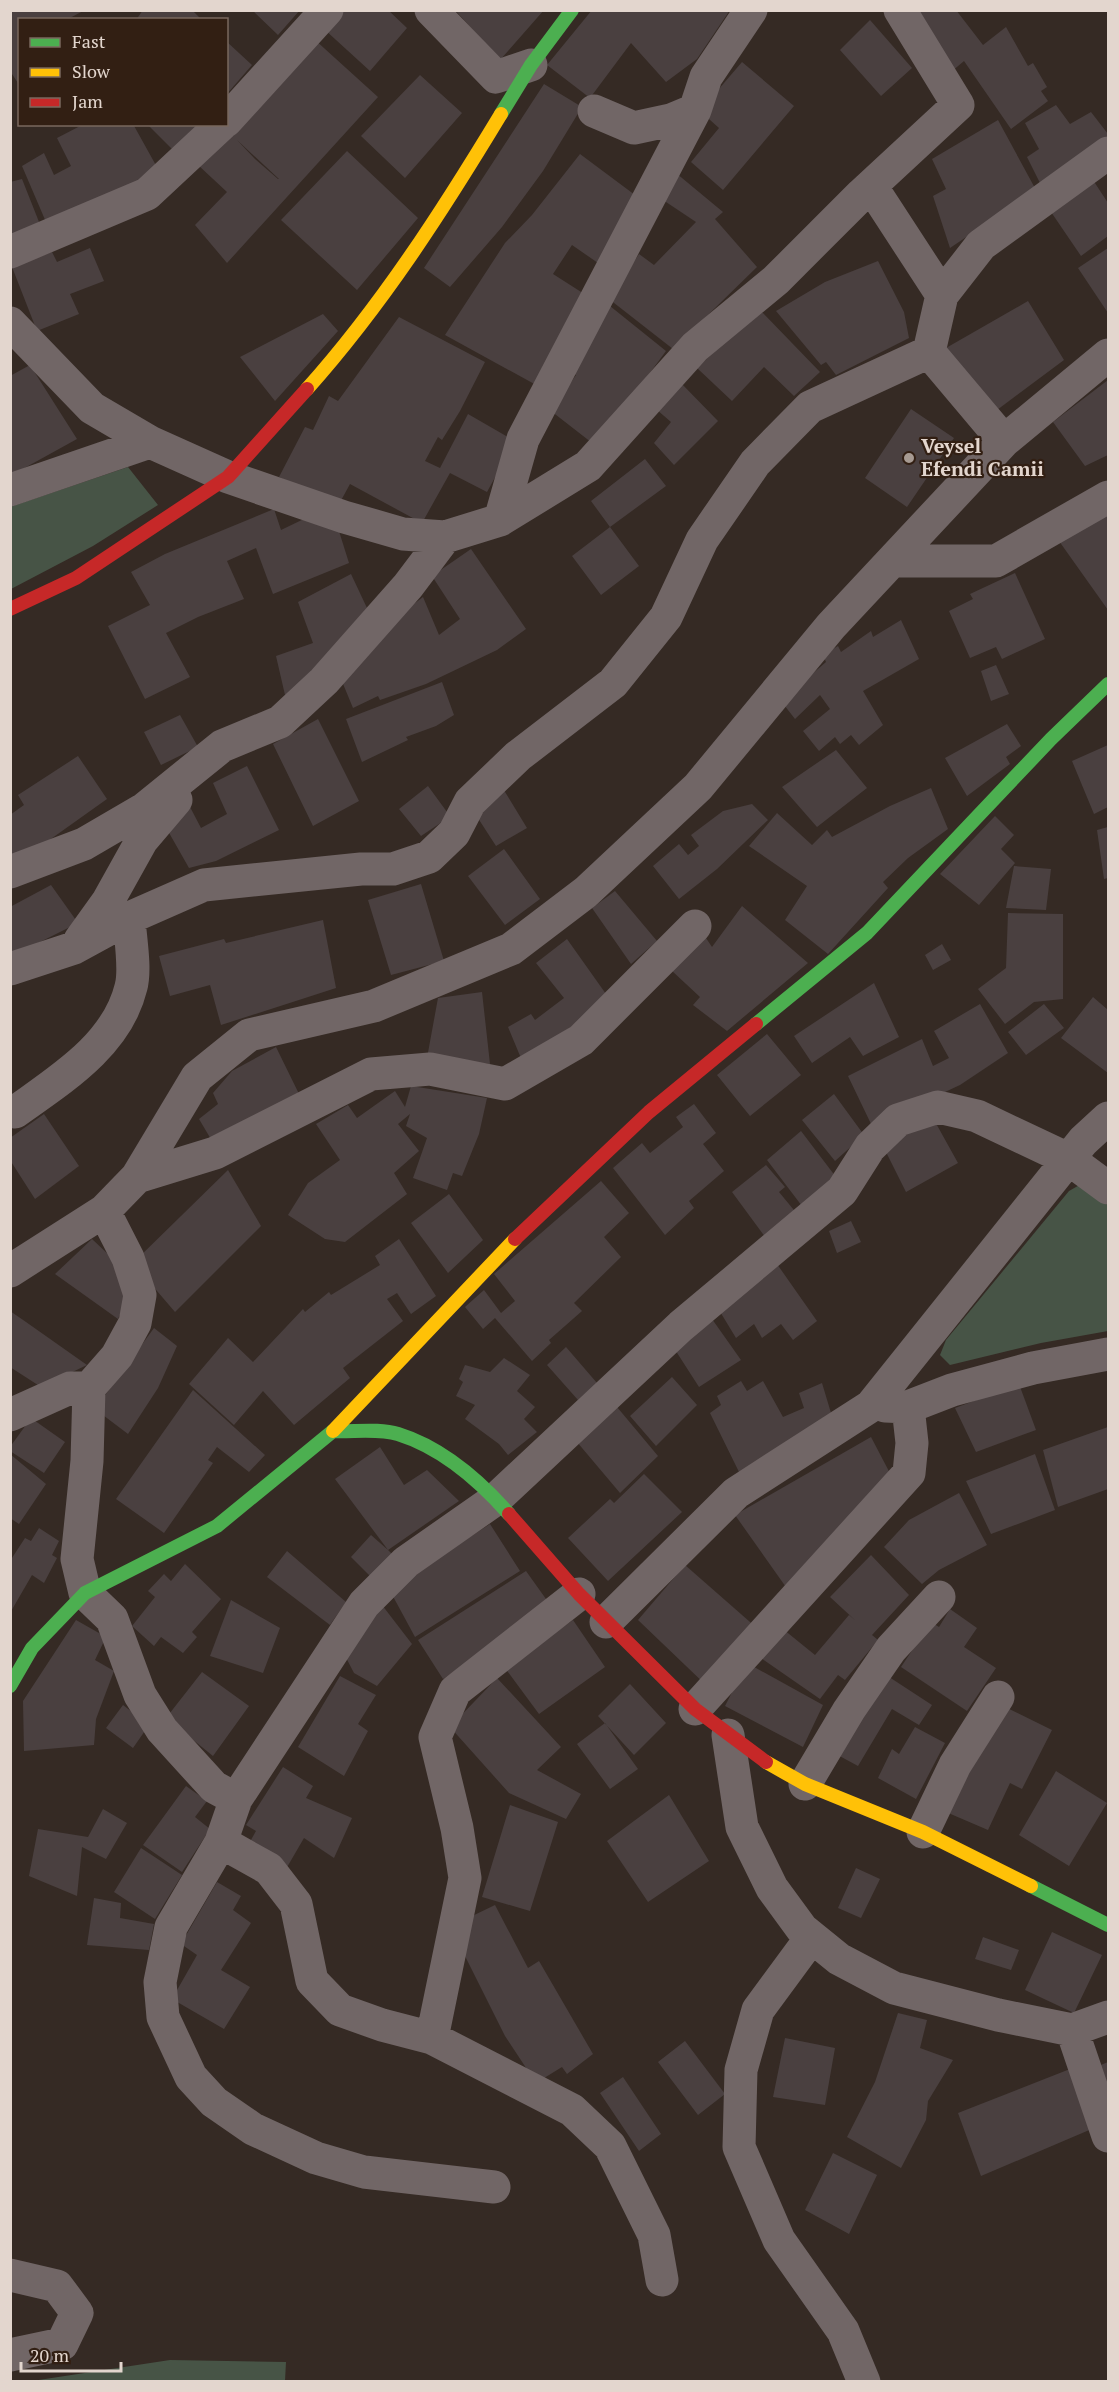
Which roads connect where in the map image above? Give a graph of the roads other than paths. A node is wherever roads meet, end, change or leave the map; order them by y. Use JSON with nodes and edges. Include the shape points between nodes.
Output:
{"nodes":[{"id":1,"x":327,"y":10,"type":"edge"},
{"id":2,"x":431,"y":10,"type":"edge"},
{"id":3,"x":572,"y":10,"type":"edge"},
{"id":4,"x":751,"y":10,"type":"edge"},
{"id":5,"x":900,"y":10,"type":"edge"},
{"id":6,"x":531,"y":65,"type":"junction"},
{"id":7,"x":695,"y":110,"type":"junction"},
{"id":8,"x":594,"y":111,"type":"dead end"},
{"id":9,"x":228,"y":119,"type":"edge"},
{"id":10,"x":220,"y":126,"type":"edge"},
{"id":11,"x":1108,"y":153,"type":"edge"},
{"id":12,"x":871,"y":186,"type":"junction"},
{"id":13,"x":10,"y":252,"type":"edge"},
{"id":14,"x":942,"y":295,"type":"junction"},
{"id":15,"x":10,"y":323,"type":"edge"},
{"id":16,"x":929,"y":352,"type":"junction"},
{"id":17,"x":1108,"y":355,"type":"edge"},
{"id":18,"x":1004,"y":441,"type":"junction"},
{"id":19,"x":150,"y":442,"type":"junction"},
{"id":20,"x":228,"y":477,"type":"junction"},
{"id":21,"x":10,"y":490,"type":"edge"},
{"id":22,"x":1108,"y":497,"type":"edge"},
{"id":23,"x":500,"y":520,"type":"junction"},
{"id":24,"x":445,"y":537,"type":"junction"},
{"id":25,"x":894,"y":561,"type":"junction"},
{"id":26,"x":10,"y":609,"type":"edge"},
{"id":27,"x":1108,"y":684,"type":"edge"},
{"id":28,"x":222,"y":746,"type":"junction"},
{"id":29,"x":10,"y":872,"type":"edge"},
{"id":30,"x":129,"y":918,"type":"junction"},
{"id":31,"x":695,"y":926,"type":"dead end"},
{"id":32,"x":74,"y":948,"type":"junction"},
{"id":33,"x":10,"y":969,"type":"edge"},
{"id":34,"x":15,"y":1112,"type":"dead end"},
{"id":35,"x":1108,"y":1118,"type":"edge"},
{"id":36,"x":1070,"y":1160,"type":"junction"},
{"id":37,"x":137,"y":1177,"type":"junction"},
{"id":38,"x":1108,"y":1188,"type":"edge"},
{"id":39,"x":104,"y":1211,"type":"junction"},
{"id":40,"x":10,"y":1271,"type":"edge"},
{"id":41,"x":1108,"y":1354,"type":"edge"},
{"id":42,"x":89,"y":1388,"type":"junction"},
{"id":43,"x":871,"y":1406,"type":"junction"},
{"id":44,"x":908,"y":1407,"type":"junction"},
{"id":45,"x":10,"y":1415,"type":"edge"},
{"id":46,"x":333,"y":1431,"type":"junction"},
{"id":47,"x":496,"y":1499,"type":"junction"},
{"id":48,"x":85,"y":1593,"type":"junction"},
{"id":49,"x":579,"y":1594,"type":"junction"},
{"id":50,"x":939,"y":1596,"type":"dead end"},
{"id":51,"x":606,"y":1622,"type":"junction"},
{"id":52,"x":10,"y":1686,"type":"edge"},
{"id":53,"x":998,"y":1697,"type":"dead end"},
{"id":54,"x":695,"y":1709,"type":"junction"},
{"id":55,"x":728,"y":1734,"type":"junction"},
{"id":56,"x":805,"y":1784,"type":"junction"},
{"id":57,"x":236,"y":1799,"type":"junction"},
{"id":58,"x":923,"y":1832,"type":"junction"},
{"id":59,"x":221,"y":1842,"type":"junction"},
{"id":60,"x":1108,"y":1924,"type":"edge"},
{"id":61,"x":812,"y":1938,"type":"junction"},
{"id":62,"x":1108,"y":2017,"type":"edge"},
{"id":63,"x":1072,"y":2030,"type":"junction"},
{"id":64,"x":432,"y":2038,"type":"junction"},
{"id":65,"x":1108,"y":2136,"type":"edge"},
{"id":66,"x":494,"y":2187,"type":"dead end"},
{"id":67,"x":10,"y":2275,"type":"edge"},
{"id":68,"x":662,"y":2280,"type":"dead end"},
{"id":69,"x":10,"y":2355,"type":"edge"},
{"id":70,"x":864,"y":2382,"type":"edge"}],
"edges":[{"from":1,"to":9,"type":"street"},
{"from":2,"to":6,"type":"street","via":[[496,77]]},
{"from":3,"to":6,"type":"street"},
{"from":4,"to":7,"type":"street","via":[[706,77]]},
{"from":5,"to":12,"type":"street","via":[[957,105]]},
{"from":6,"to":20,"type":"street","via":[[444,209],[340,352]]},
{"from":7,"to":8,"type":"street","via":[[634,128]]},
{"from":7,"to":23,"type":"street","via":[[523,438]]},
{"from":10,"to":13,"type":"street","via":[[147,194]]},
{"from":11,"to":14,"type":"street","via":[[981,245]]},
{"from":12,"to":14,"type":"street"},
{"from":12,"to":23,"type":"street","via":[[776,280],[695,347],[588,466]]},
{"from":14,"to":16,"type":"street"},
{"from":15,"to":19,"type":"street","via":[[92,408]]},
{"from":16,"to":18,"type":"street"},
{"from":16,"to":30,"type":"street","via":[[810,407],[763,455],[702,540],[666,617],[620,674],[518,756],[470,802],[454,833],[429,857],[393,869],[204,885]]},
{"from":17,"to":18,"type":"street"},
{"from":18,"to":25,"type":"street"},
{"from":19,"to":20,"type":"street"},
{"from":19,"to":21,"type":"street"},
{"from":20,"to":24,"type":"street","via":[[344,518],[403,534]]},
{"from":20,"to":26,"type":"street","via":[[76,578]]},
{"from":22,"to":25,"type":"street","via":[[996,561]]},
{"from":23,"to":24,"type":"street"},
{"from":24,"to":28,"type":"street","via":[[408,586],[280,722]]},
{"from":25,"to":37,"type":"street","via":[[831,626],[698,787],[586,892],[511,949],[374,1005],[249,1035],[197,1077]]},
{"from":27,"to":46,"type":"street","via":[[867,933],[649,1112],[559,1196]]},
{"from":28,"to":29,"type":"street","via":[[144,809],[84,844]]},
{"from":28,"to":32,"type":"street","via":[[142,840],[108,902]]},
{"from":30,"to":32,"type":"street"},
{"from":30,"to":34,"type":"street","via":[[132,986],[112,1030],[73,1071]]},
{"from":31,"to":37,"type":"street","via":[[581,1040],[505,1084],[430,1069],[371,1074],[215,1153]]},
{"from":32,"to":33,"type":"street"},
{"from":35,"to":36,"type":"street","via":[[1083,1141]]},
{"from":36,"to":38,"type":"street"},
{"from":36,"to":43,"type":"street"},
{"from":36,"to":47,"type":"street","via":[[977,1116],[938,1107],[898,1120],[870,1147],[842,1191],[681,1326]]},
{"from":37,"to":39,"type":"street"},
{"from":39,"to":40,"type":"street"},
{"from":39,"to":42,"type":"street","via":[[128,1258],[140,1295],[135,1323],[117,1356]]},
{"from":41,"to":44,"type":"street","via":[[1033,1368],[952,1390]]},
{"from":42,"to":45,"type":"street","via":[[70,1388]]},
{"from":42,"to":48,"type":"street","via":[[87,1461],[77,1559]]},
{"from":43,"to":44,"type":"street"},
{"from":43,"to":51,"type":"street","via":[[736,1493]]},
{"from":44,"to":54,"type":"street","via":[[912,1443],[909,1473]]},
{"from":46,"to":47,"type":"street","via":[[396,1432],[438,1452],[470,1474]]},
{"from":46,"to":48,"type":"street","via":[[217,1526]]},
{"from":47,"to":49,"type":"street"},
{"from":47,"to":57,"type":"street","via":[[406,1562],[364,1604]]},
{"from":48,"to":52,"type":"street","via":[[32,1648]]},
{"from":48,"to":57,"type":"street","via":[[112,1619],[140,1695],[162,1730],[214,1787]]},
{"from":49,"to":51,"type":"street"},
{"from":49,"to":64,"type":"street","via":[[455,1691],[435,1737],[465,1878]]},
{"from":50,"to":56,"type":"street","via":[[891,1649]]},
{"from":51,"to":54,"type":"street"},
{"from":53,"to":58,"type":"street","via":[[955,1765]]},
{"from":54,"to":55,"type":"street"},
{"from":55,"to":56,"type":"street","via":[[769,1765]]},
{"from":55,"to":61,"type":"street","via":[[742,1827],[772,1888]]},
{"from":56,"to":58,"type":"street"},
{"from":57,"to":59,"type":"street"},
{"from":58,"to":60,"type":"street"},
{"from":59,"to":64,"type":"street","via":[[269,1869],[296,1904],[312,1981],[340,2010]]},
{"from":59,"to":66,"type":"street","via":[[171,1928],[160,1982],[163,2017],[191,2077],[214,2102],[252,2129],[316,2157],[364,2172]]},
{"from":61,"to":63,"type":"street","via":[[839,1959],[894,1988]]},
{"from":61,"to":70,"type":"street","via":[[758,2010],[741,2070],[739,2147],[778,2240],[843,2331]]},
{"from":62,"to":63,"type":"street"},
{"from":63,"to":65,"type":"street"},
{"from":64,"to":68,"type":"street","via":[[572,2110],[610,2146],[654,2235]]},
{"from":67,"to":69,"type":"street","via":[[57,2286],[77,2313],[62,2344]]}]}
